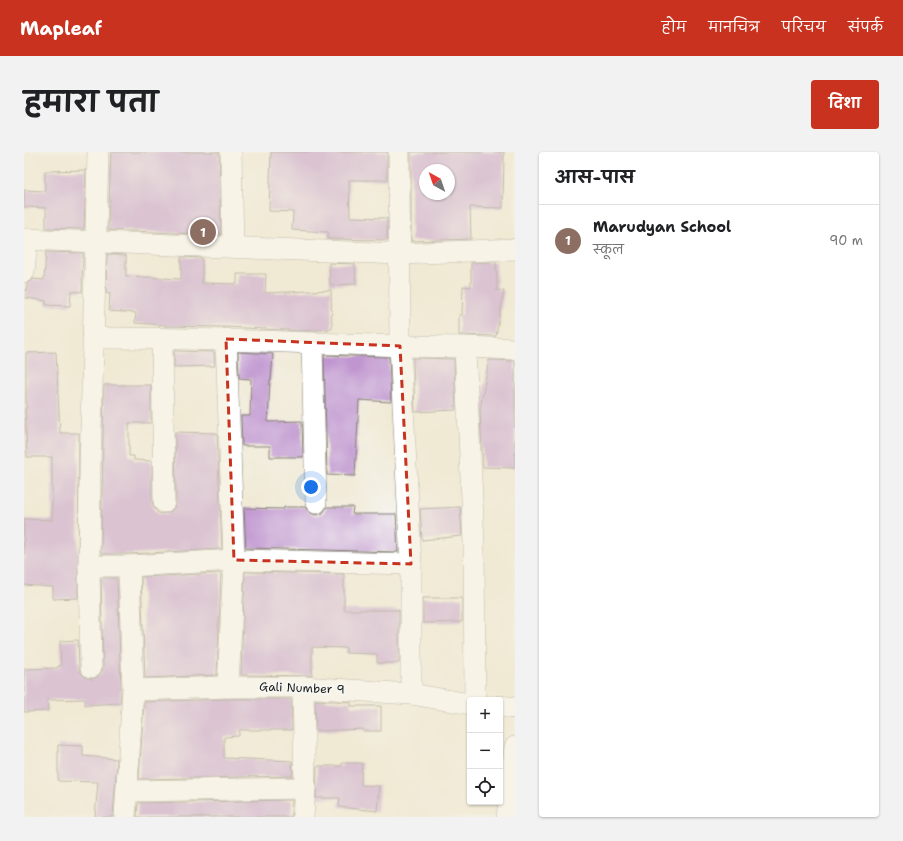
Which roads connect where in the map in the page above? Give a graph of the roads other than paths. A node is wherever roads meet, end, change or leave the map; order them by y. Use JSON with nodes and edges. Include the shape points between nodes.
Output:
{"nodes":[{"id":1,"x":98,"y":152,"type":"edge"},
{"id":2,"x":231,"y":152,"type":"edge"},
{"id":3,"x":399,"y":152,"type":"edge"},
{"id":4,"x":26,"y":239,"type":"edge"},
{"id":5,"x":96,"y":242,"type":"junction"},
{"id":6,"x":233,"y":247,"type":"junction"},
{"id":7,"x":515,"y":249,"type":"edge"},
{"id":8,"x":400,"y":254,"type":"junction"},
{"id":9,"x":24,"y":272,"type":"edge"},
{"id":10,"x":93,"y":338,"type":"junction"},
{"id":11,"x":162,"y":338,"type":"junction"},
{"id":12,"x":226,"y":339,"type":"junction"},
{"id":13,"x":312,"y":344,"type":"junction"},
{"id":14,"x":400,"y":346,"type":"junction"},
{"id":15,"x":465,"y":346,"type":"junction"},
{"id":16,"x":515,"y":349,"type":"edge"},
{"id":17,"x":164,"y":502,"type":"dead end"},
{"id":18,"x":316,"y":503,"type":"dead end"},
{"id":19,"x":234,"y":560,"type":"junction"},
{"id":20,"x":411,"y":564,"type":"junction"},
{"id":21,"x":89,"y":566,"type":"junction"},
{"id":22,"x":129,"y":566,"type":"junction"},
{"id":23,"x":91,"y":667,"type":"dead end"},
{"id":24,"x":228,"y":687,"type":"junction"},
{"id":25,"x":303,"y":687,"type":"junction"},
{"id":26,"x":133,"y":690,"type":"junction"},
{"id":27,"x":411,"y":694,"type":"junction"},
{"id":28,"x":475,"y":697,"type":"edge"},
{"id":29,"x":467,"y":703,"type":"edge"},
{"id":30,"x":503,"y":706,"type":"edge"},
{"id":31,"x":515,"y":708,"type":"edge"},
{"id":32,"x":515,"y":747,"type":"edge"},
{"id":33,"x":305,"y":788,"type":"junction"},
{"id":34,"x":127,"y":791,"type":"junction"},
{"id":35,"x":125,"y":817,"type":"edge"},
{"id":36,"x":303,"y":817,"type":"edge"},
{"id":37,"x":507,"y":817,"type":"edge"}],
"edges":[{"from":1,"to":5,"type":"street"},
{"from":2,"to":6,"type":"street"},
{"from":3,"to":8,"type":"street"},
{"from":4,"to":5,"type":"street"},
{"from":4,"to":9,"type":"street"},
{"from":5,"to":6,"type":"street"},
{"from":5,"to":10,"type":"street"},
{"from":6,"to":8,"type":"street"},
{"from":7,"to":8,"type":"street"},
{"from":8,"to":14,"type":"street"},
{"from":10,"to":11,"type":"street"},
{"from":10,"to":21,"type":"street"},
{"from":11,"to":12,"type":"street"},
{"from":11,"to":17,"type":"street"},
{"from":12,"to":13,"type":"street"},
{"from":12,"to":19,"type":"street"},
{"from":13,"to":14,"type":"street"},
{"from":13,"to":18,"type":"street"},
{"from":14,"to":15,"type":"street"},
{"from":14,"to":20,"type":"street"},
{"from":15,"to":16,"type":"street"},
{"from":15,"to":28,"type":"street","via":[[474,543]]},
{"from":19,"to":20,"type":"street"},
{"from":19,"to":22,"type":"street"},
{"from":19,"to":24,"type":"street"},
{"from":20,"to":27,"type":"street"},
{"from":21,"to":22,"type":"street"},
{"from":21,"to":23,"type":"street"},
{"from":22,"to":26,"type":"street"},
{"from":24,"to":25,"type":"street","name":"Gali Number 9"},
{"from":24,"to":26,"type":"street","name":"Gali Number 9"},
{"from":25,"to":27,"type":"street","name":"Gali Number 9"},
{"from":25,"to":33,"type":"street"},
{"from":26,"to":34,"type":"street"},
{"from":27,"to":29,"type":"street","name":"Gali Number 9"},
{"from":30,"to":31,"type":"street"},
{"from":32,"to":37,"type":"street"},
{"from":33,"to":34,"type":"street"},
{"from":33,"to":36,"type":"street"},
{"from":34,"to":35,"type":"street"}]}
